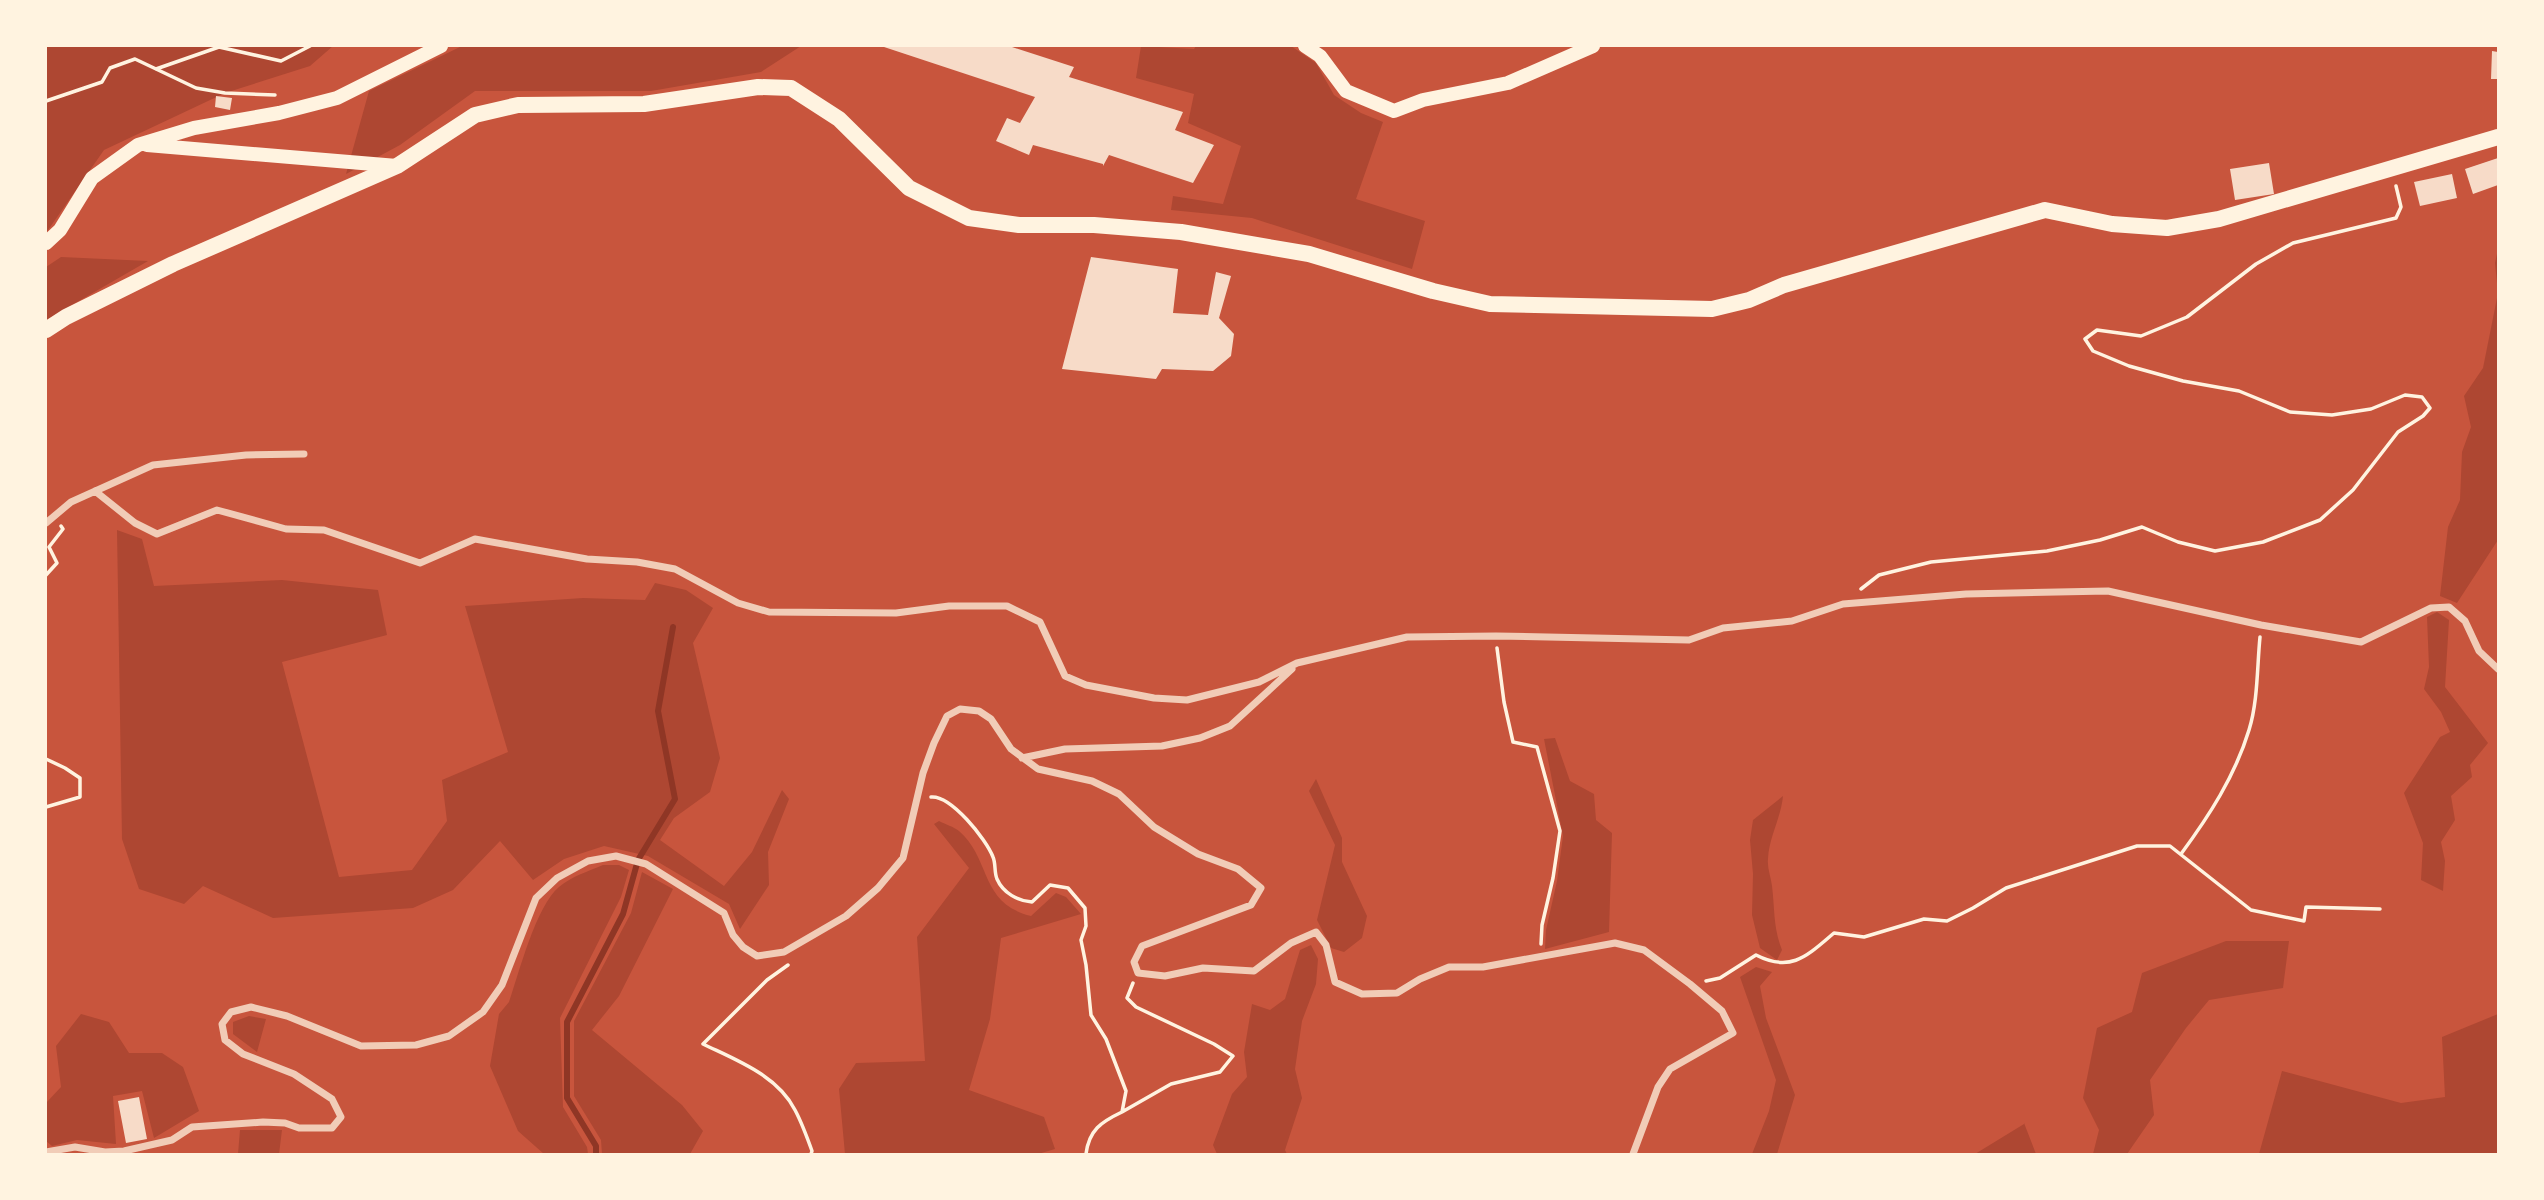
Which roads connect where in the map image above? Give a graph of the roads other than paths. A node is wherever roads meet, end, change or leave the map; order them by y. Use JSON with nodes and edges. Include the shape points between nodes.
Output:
{"nodes":[{"id":1,"x":441,"y":46,"type":"edge"},
{"id":2,"x":1305,"y":46,"type":"edge"},
{"id":3,"x":1592,"y":46,"type":"edge"},
{"id":4,"x":2498,"y":137,"type":"edge"},
{"id":5,"x":138,"y":145,"type":"junction"},
{"id":6,"x":397,"y":166,"type":"junction"},
{"id":7,"x":46,"y":243,"type":"edge"},
{"id":8,"x":46,"y":330,"type":"edge"},
{"id":9,"x":304,"y":454,"type":"dead end"},
{"id":10,"x":95,"y":491,"type":"junction"},
{"id":11,"x":46,"y":523,"type":"edge"},
{"id":12,"x":1297,"y":663,"type":"junction"},
{"id":13,"x":2498,"y":669,"type":"edge"},
{"id":14,"x":1022,"y":758,"type":"junction"},
{"id":15,"x":46,"y":1152,"type":"edge"},
{"id":16,"x":1633,"y":1154,"type":"edge"}],
"edges":[{"from":1,"to":5,"type":"main road","via":[[337,98],[194,128]]},
{"from":2,"to":3,"type":"main road","via":[[1320,56],[1346,91],[1394,111],[1423,100],[1508,83]]},
{"from":4,"to":6,"type":"highway","via":[[2219,219],[2167,228],[2112,224],[2045,210],[1712,309],[1490,304],[1309,254],[1194,234],[969,218],[909,188],[839,119],[791,88],[758,87],[644,104],[518,105],[475,115]]},
{"from":5,"to":6,"type":"main road"},
{"from":5,"to":7,"type":"main road","via":[[92,178],[60,230]]},
{"from":6,"to":8,"type":"highway","via":[[173,264]]},
{"from":9,"to":10,"type":"street","via":[[153,465]]},
{"from":10,"to":11,"type":"street","via":[[71,502]]},
{"from":10,"to":12,"type":"street","via":[[157,534],[217,510],[286,529],[324,530],[420,563],[475,539],[675,569],[738,603],[769,612],[896,613],[949,606],[1007,606],[1040,622],[1065,676],[1086,685],[1154,698],[1187,701],[1259,682]]},
{"from":12,"to":13,"type":"street","via":[[1408,637],[1689,640],[1723,628],[1792,621],[1843,604],[1966,594],[2108,591],[2361,642],[2431,608],[2449,607],[2465,621],[2479,651]]},
{"from":12,"to":14,"type":"street","via":[[1230,726],[1200,738],[1161,746],[1065,748]]},
{"from":14,"to":15,"type":"street","via":[[979,711],[960,709],[947,716],[923,773],[903,858],[846,916],[784,952],[757,956],[733,935],[724,913],[646,864],[616,856],[588,861],[556,878],[536,898],[502,985],[483,1013],[449,1036],[416,1045],[361,1046],[287,1016],[251,1007],[231,1012],[222,1024],[225,1040],[243,1054],[294,1074],[332,1099],[341,1117],[332,1128],[263,1122],[192,1127],[172,1140],[124,1151],[75,1147]]},
{"from":14,"to":16,"type":"street","via":[[1038,769],[1092,781],[1119,794],[1154,827],[1198,854],[1238,869],[1261,888],[1251,905],[1142,946],[1134,962],[1138,973],[1165,976],[1203,968],[1254,971],[1291,943],[1316,932],[1326,945],[1335,982],[1362,994],[1397,993],[1449,967],[1483,967],[1615,943],[1644,950],[1722,1011],[1732,1033],[1670,1069],[1658,1087]]}]}
